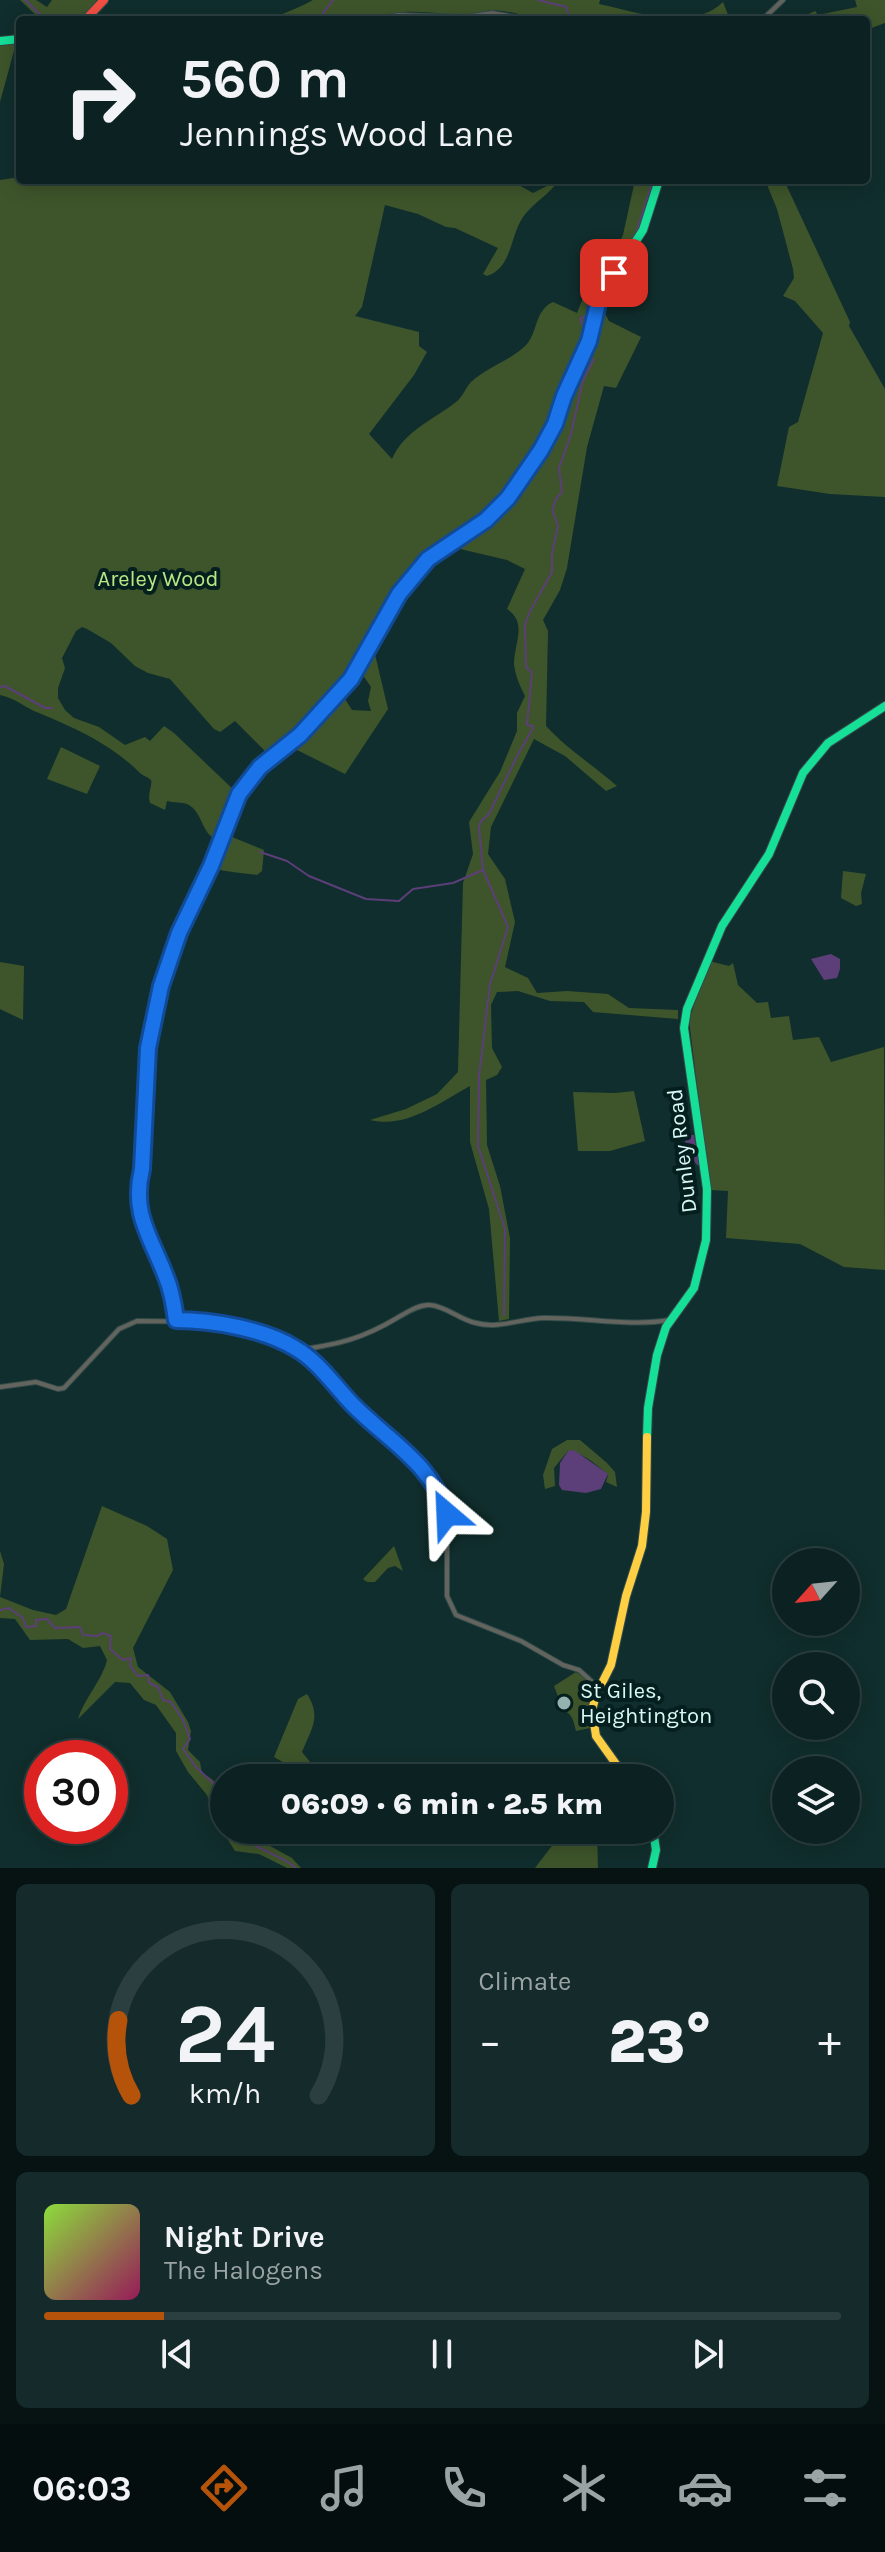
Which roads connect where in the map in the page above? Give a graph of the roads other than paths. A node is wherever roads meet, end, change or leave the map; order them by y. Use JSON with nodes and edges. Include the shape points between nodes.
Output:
{"nodes":[{"id":1,"x":104,"y":0,"type":"edge"},
{"id":2,"x":783,"y":0,"type":"edge"},
{"id":3,"x":89,"y":16,"type":"edge"},
{"id":4,"x":394,"y":16,"type":"edge"},
{"id":5,"x":432,"y":16,"type":"edge"},
{"id":6,"x":474,"y":16,"type":"edge"},
{"id":7,"x":511,"y":16,"type":"edge"},
{"id":8,"x":766,"y":16,"type":"edge"},
{"id":9,"x":658,"y":184,"type":"edge"},
{"id":10,"x":885,"y":706,"type":"edge"},
{"id":11,"x":176,"y":1320,"type":"junction"},
{"id":12,"x":671,"y":1320,"type":"junction"},
{"id":13,"x":299,"y":1350,"type":"junction"},
{"id":14,"x":0,"y":1387,"type":"edge"},
{"id":15,"x":599,"y":1688,"type":"junction"},
{"id":16,"x":616,"y":1764,"type":"edge"},
{"id":17,"x":655,"y":1844,"type":"edge"},
{"id":18,"x":652,"y":1868,"type":"edge"}],
"edges":[{"from":1,"to":3,"type":"street"},
{"from":2,"to":8,"type":"street"},
{"from":4,"to":5,"type":"street"},
{"from":6,"to":7,"type":"street"},
{"from":9,"to":11,"type":"street","via":[[643,230],[601,295],[589,341],[541,450],[494,513],[428,559],[399,594],[351,679],[250,779],[179,933],[149,1036],[137,1189],[144,1228],[166,1277]]},
{"from":10,"to":12,"type":"street","name":"Dunley Road","via":[[828,743],[809,764],[769,854],[722,926],[687,1009],[684,1028],[707,1228],[697,1280]]},
{"from":11,"to":13,"type":"street","via":[[218,1322]]},
{"from":11,"to":14,"type":"street","via":[[125,1325],[64,1388],[36,1382]]},
{"from":12,"to":13,"type":"street","via":[[646,1324],[538,1318],[484,1324],[430,1305],[408,1311],[370,1334]]},
{"from":12,"to":15,"type":"street","name":"Dunley Road","via":[[661,1338],[648,1408],[642,1546],[611,1665]]},
{"from":13,"to":15,"type":"street","via":[[409,1453],[432,1483],[447,1514],[447,1596],[456,1615],[579,1670]]},
{"from":15,"to":16,"type":"street","name":"Dunley Road","via":[[593,1728]]},
{"from":17,"to":18,"type":"street"}]}
